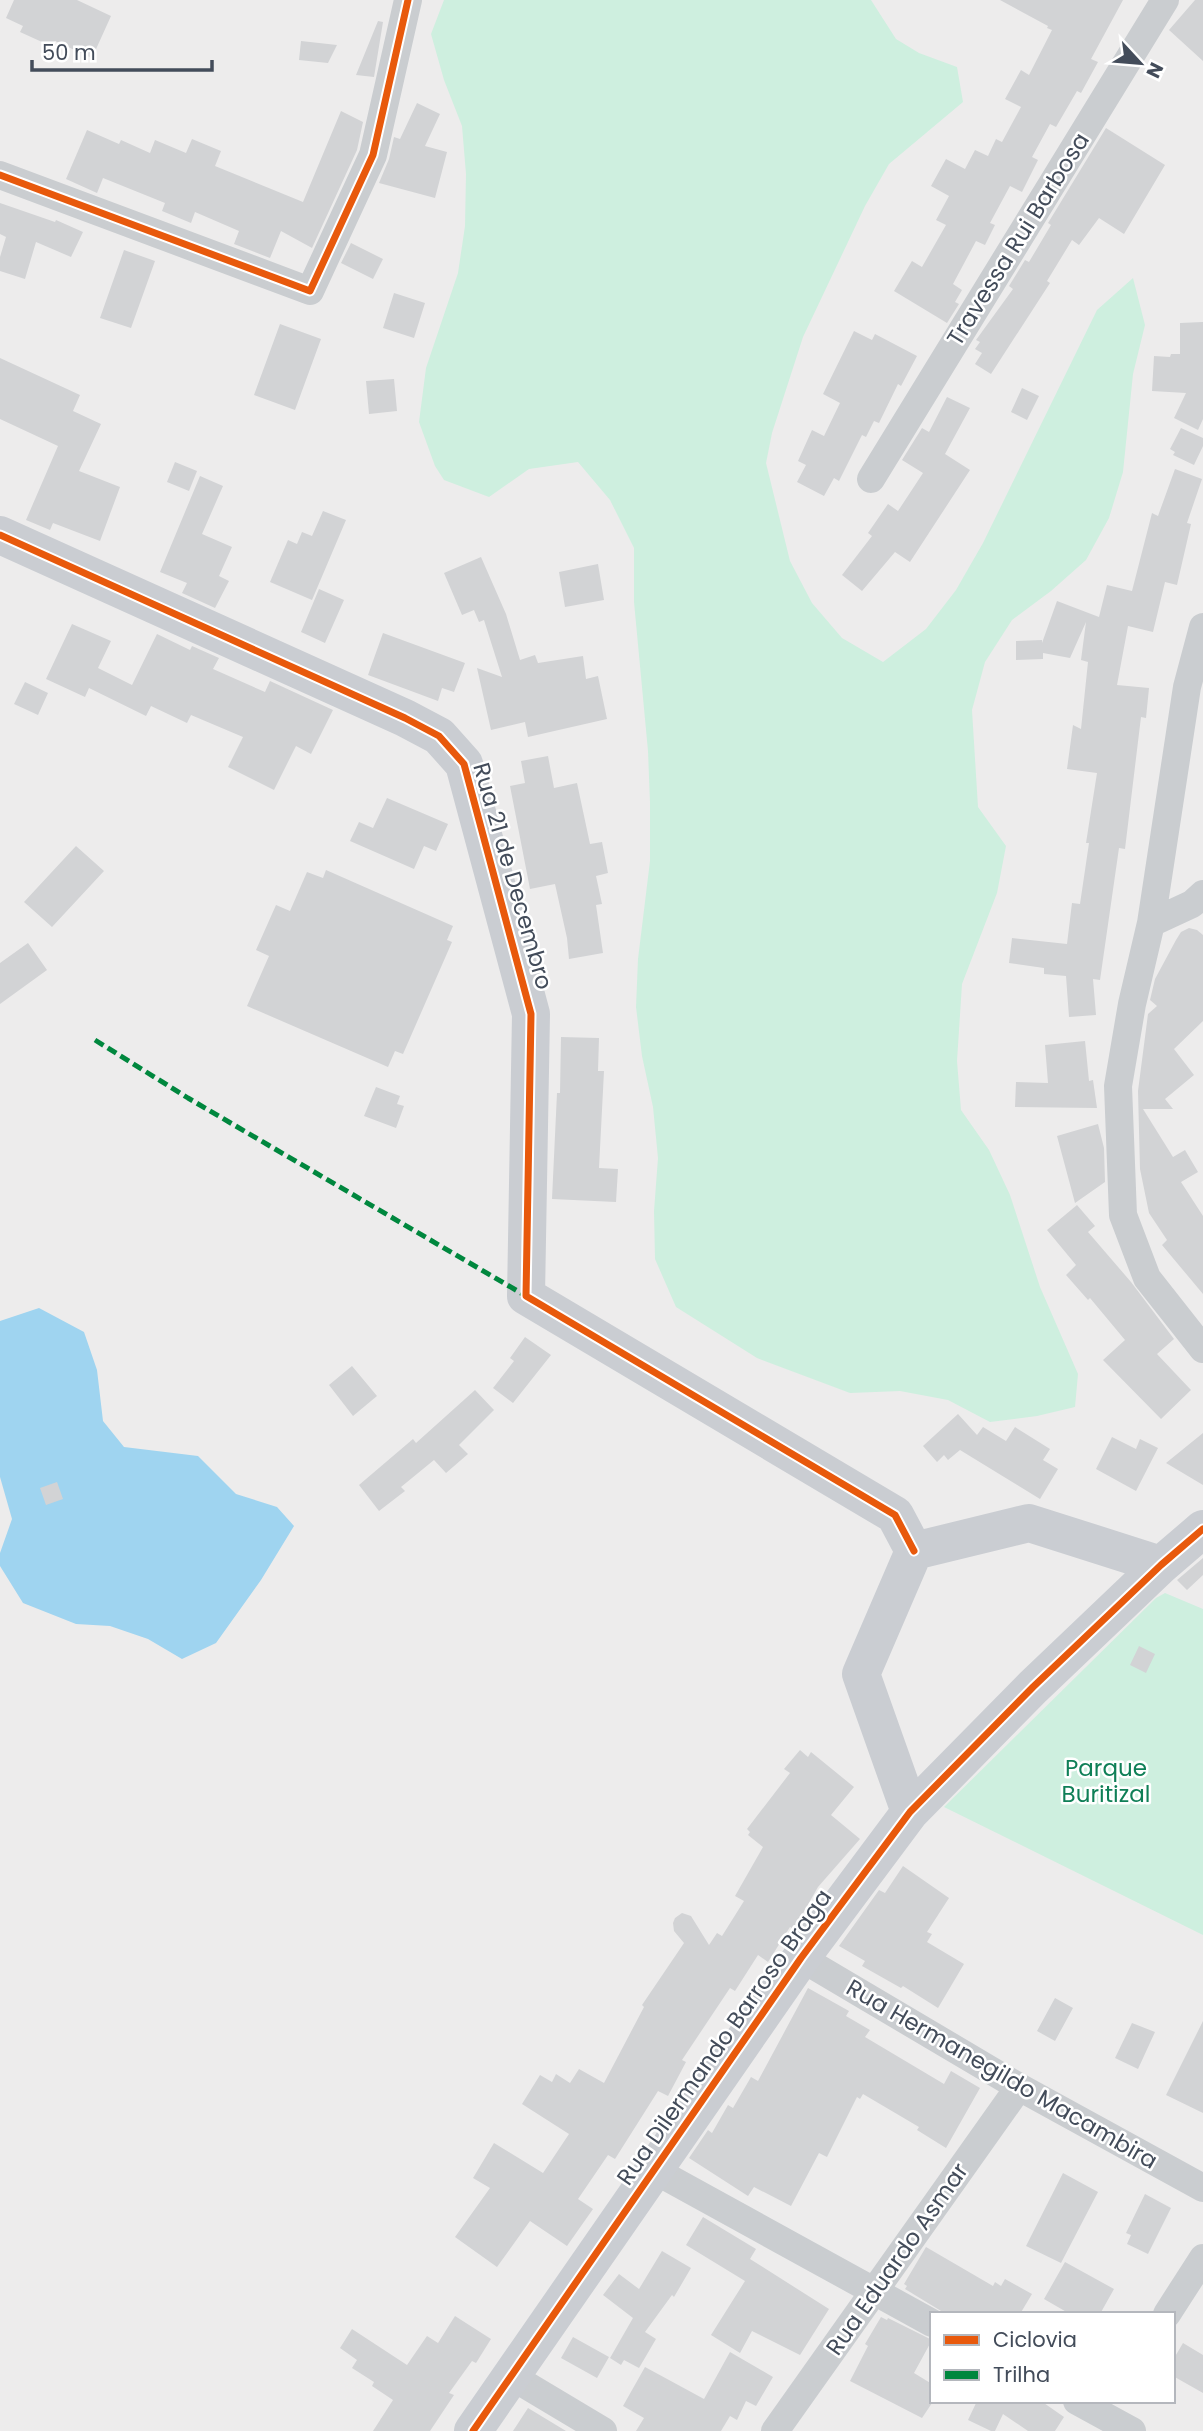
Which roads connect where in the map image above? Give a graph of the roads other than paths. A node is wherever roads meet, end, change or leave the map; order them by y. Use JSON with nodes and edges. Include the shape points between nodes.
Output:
{"nodes":[{"id":1,"x":408,"y":0,"type":"edge"},
{"id":2,"x":1165,"y":0,"type":"edge"},
{"id":3,"x":0,"y":175,"type":"edge"},
{"id":4,"x":871,"y":479,"type":"dead end"},
{"id":5,"x":0,"y":535,"type":"edge"},
{"id":6,"x":1203,"y":627,"type":"edge"},
{"id":7,"x":1199,"y":905,"type":"edge"},
{"id":8,"x":1151,"y":923,"type":"junction"},
{"id":9,"x":1203,"y":1349,"type":"edge"},
{"id":10,"x":1203,"y":1529,"type":"edge"},
{"id":11,"x":914,"y":1551,"type":"junction"},
{"id":12,"x":1161,"y":1565,"type":"junction"},
{"id":13,"x":910,"y":1812,"type":"junction"},
{"id":14,"x":801,"y":1958,"type":"junction"},
{"id":15,"x":1019,"y":2087,"type":"junction"},
{"id":16,"x":654,"y":2170,"type":"junction"},
{"id":17,"x":1203,"y":2188,"type":"edge"},
{"id":18,"x":1203,"y":2258,"type":"edge"},
{"id":19,"x":873,"y":2292,"type":"junction"},
{"id":20,"x":1168,"y":2312,"type":"edge"},
{"id":21,"x":930,"y":2322,"type":"edge"},
{"id":22,"x":511,"y":2376,"type":"junction"},
{"id":23,"x":1080,"y":2403,"type":"edge"},
{"id":24,"x":1101,"y":2416,"type":"edge"},
{"id":25,"x":473,"y":2431,"type":"edge"},
{"id":26,"x":603,"y":2431,"type":"edge"},
{"id":27,"x":775,"y":2431,"type":"edge"},
{"id":28,"x":1132,"y":2431,"type":"edge"}],
"edges":[{"from":1,"to":3,"type":"street","via":[[373,155],[310,291]]},
{"from":2,"to":4,"type":"street","name":"Travessa Rui Barbosa"},
{"from":5,"to":11,"type":"street","name":"Rua 21 de Decembro","via":[[439,736],[464,764],[531,1014],[526,1296],[895,1515]]},
{"from":6,"to":8,"type":"street","via":[[1187,687]]},
{"from":7,"to":8,"type":"street"},
{"from":8,"to":9,"type":"street","via":[[1118,1086],[1123,1214],[1147,1278]]},
{"from":10,"to":12,"type":"street","name":"Rua Dilermando Barroso Braga"},
{"from":11,"to":12,"type":"street","via":[[1029,1523]]},
{"from":11,"to":13,"type":"street","via":[[861,1674]]},
{"from":12,"to":13,"type":"street","name":"Rua Dilermando Barroso Braga"},
{"from":13,"to":14,"type":"street","name":"Rua Dilermando Barroso Braga"},
{"from":14,"to":15,"type":"street","name":"Rua Hermanegildo Macambira"},
{"from":14,"to":16,"type":"street","name":"Rua Dilermando Barroso Braga"},
{"from":15,"to":17,"type":"street","name":"Rua Hermanegildo Macambira"},
{"from":15,"to":19,"type":"street","name":"Rua Eduardo Asmar"},
{"from":16,"to":19,"type":"street"},
{"from":16,"to":22,"type":"street","name":"Rua Dilermando Barroso Braga"},
{"from":18,"to":20,"type":"street"},
{"from":19,"to":21,"type":"street"},
{"from":19,"to":27,"type":"street","name":"Rua Eduardo Asmar"},
{"from":22,"to":25,"type":"street","name":"Rua Dilermando Barroso Braga"},
{"from":22,"to":26,"type":"street"},
{"from":23,"to":24,"type":"street"},
{"from":24,"to":28,"type":"street"}]}
